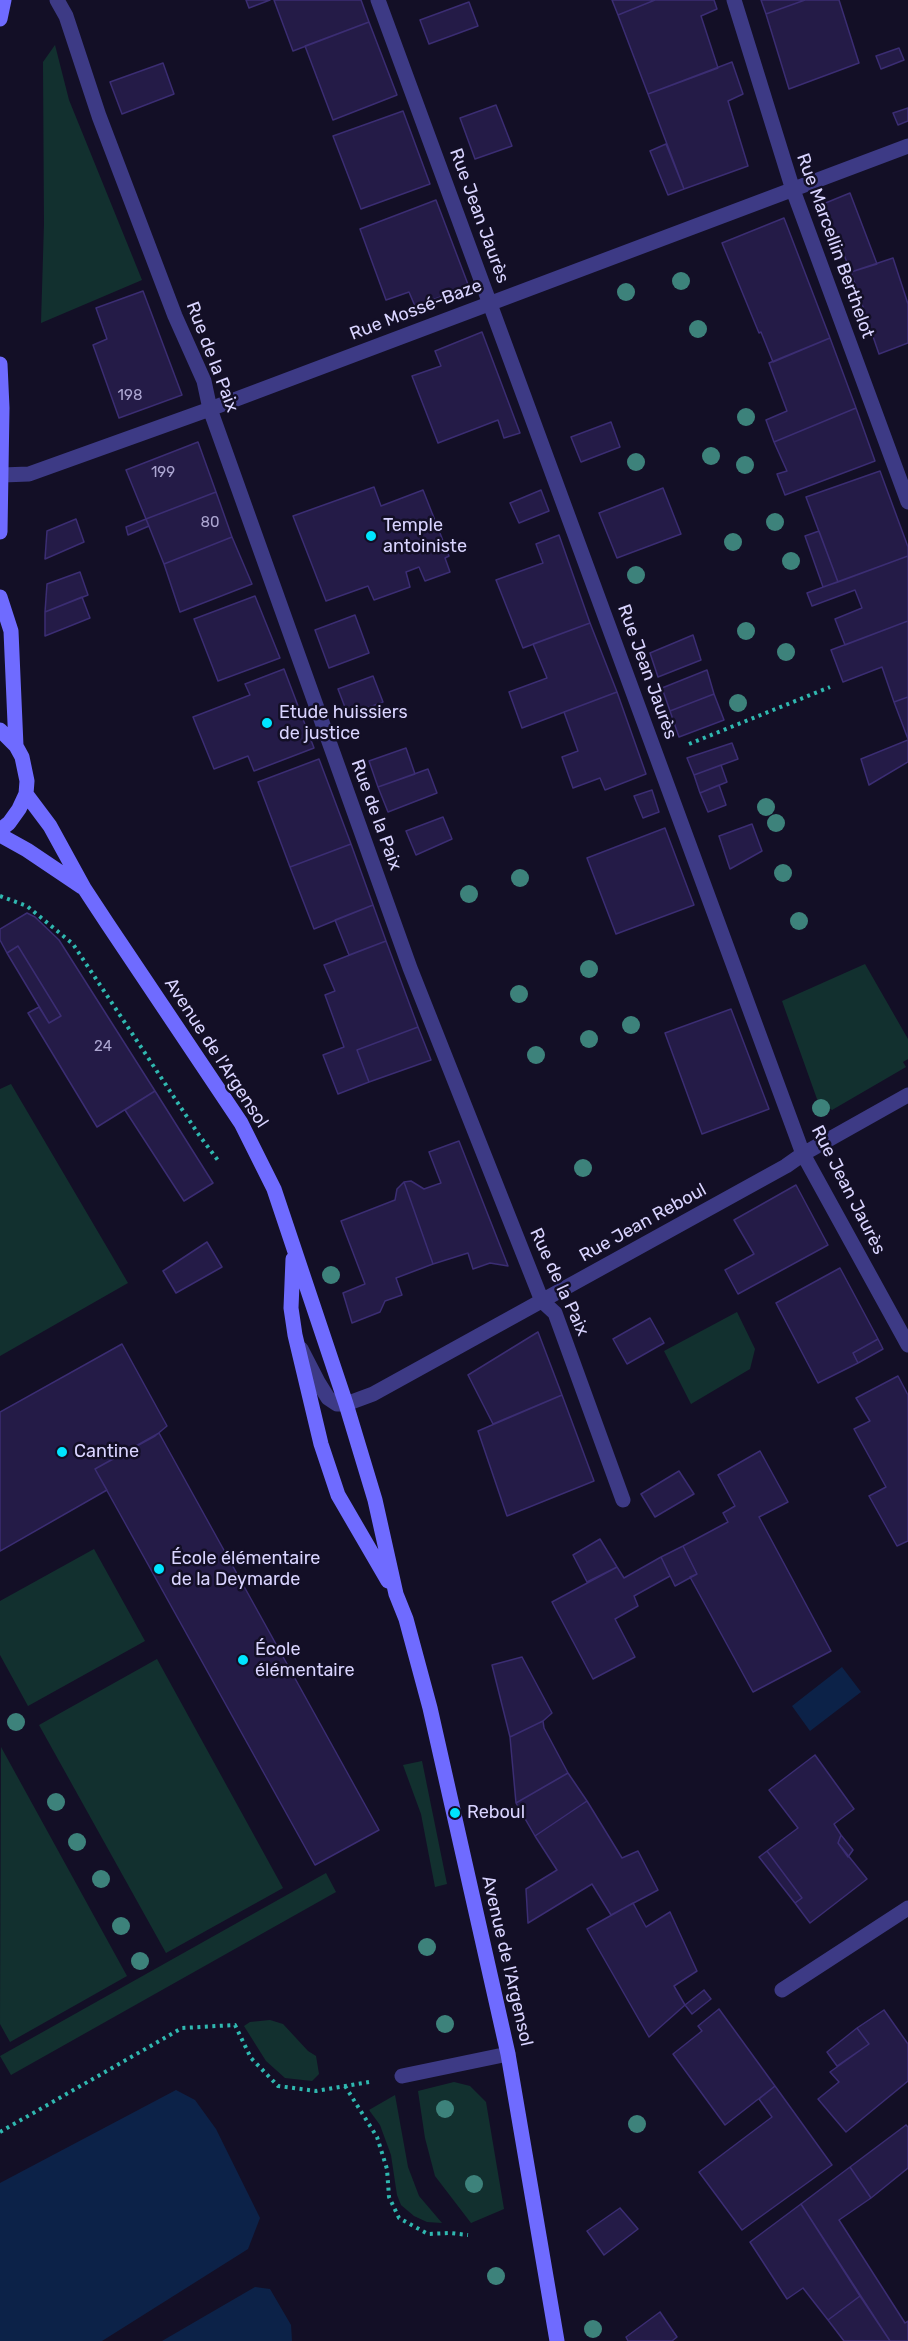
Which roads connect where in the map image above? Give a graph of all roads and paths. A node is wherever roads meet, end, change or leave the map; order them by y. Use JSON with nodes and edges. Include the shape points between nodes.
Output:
{"nodes":[{"id":1,"x":4,"y":0,"type":"edge"},
{"id":2,"x":57,"y":0,"type":"edge"},
{"id":3,"x":378,"y":0,"type":"edge"},
{"id":4,"x":734,"y":0,"type":"edge"},
{"id":5,"x":0,"y":19,"type":"edge"},
{"id":6,"x":908,"y":146,"type":"edge"},
{"id":7,"x":793,"y":190,"type":"junction"},
{"id":8,"x":490,"y":302,"type":"junction"},
{"id":9,"x":0,"y":364,"type":"edge"},
{"id":10,"x":210,"y":409,"type":"junction"},
{"id":11,"x":2,"y":475,"type":"junction"},
{"id":12,"x":908,"y":502,"type":"edge"},
{"id":13,"x":0,"y":532,"type":"edge"},
{"id":14,"x":0,"y":597,"type":"edge"},
{"id":15,"x":830,"y":687,"type":"dead end"},
{"id":16,"x":0,"y":730,"type":"edge"},
{"id":17,"x":16,"y":746,"type":"junction"},
{"id":18,"x":657,"y":755,"type":"junction"},
{"id":19,"x":26,"y":794,"type":"junction"},
{"id":20,"x":0,"y":830,"type":"edge"},
{"id":21,"x":0,"y":836,"type":"edge"},
{"id":22,"x":84,"y":888,"type":"junction"},
{"id":23,"x":0,"y":896,"type":"edge"},
{"id":24,"x":908,"y":1095,"type":"edge"},
{"id":25,"x":803,"y":1154,"type":"junction"},
{"id":26,"x":220,"y":1163,"type":"dead end"},
{"id":27,"x":293,"y":1250,"type":"junction"},
{"id":28,"x":542,"y":1301,"type":"junction"},
{"id":29,"x":295,"y":1335,"type":"junction"},
{"id":30,"x":908,"y":1345,"type":"edge"},
{"id":31,"x":346,"y":1404,"type":"junction"},
{"id":32,"x":623,"y":1500,"type":"dead end"},
{"id":33,"x":396,"y":1594,"type":"junction"},
{"id":34,"x":908,"y":1908,"type":"edge"},
{"id":35,"x":782,"y":1990,"type":"dead end"},
{"id":36,"x":508,"y":2054,"type":"junction"},
{"id":37,"x":402,"y":2076,"type":"joint"},
{"id":38,"x":345,"y":2086,"type":"junction"},
{"id":39,"x":0,"y":2132,"type":"edge"},
{"id":40,"x":468,"y":2235,"type":"dead end"},
{"id":41,"x":557,"y":2341,"type":"edge"}],
"edges":[{"from":1,"to":5,"type":"street"},
{"from":2,"to":10,"type":"street","name":"Rue de la Paix","via":[[175,315],[204,381]]},
{"from":3,"to":8,"type":"street","name":"Rue Jean Jaurès"},
{"from":4,"to":7,"type":"street","name":"Rue Marcellin Berthelot"},
{"from":6,"to":7,"type":"street","name":"Rue Mossé-Baze"},
{"from":7,"to":8,"type":"street","name":"Rue Mossé-Baze"},
{"from":7,"to":12,"type":"street","name":"Rue Marcellin Berthelot"},
{"from":8,"to":10,"type":"street","name":"Rue Mossé-Baze"},
{"from":8,"to":18,"type":"street","name":"Rue Jean Jaurès"},
{"from":9,"to":11,"type":"street"},
{"from":10,"to":11,"type":"street","name":"Rue Mossé-Baze","via":[[29,474]]},
{"from":10,"to":28,"type":"street","name":"Rue de la Paix","via":[[410,968]]},
{"from":11,"to":13,"type":"street"},
{"from":14,"to":17,"type":"street","via":[[11,631]]},
{"from":15,"to":18,"type":"path"},
{"from":16,"to":17,"type":"street"},
{"from":17,"to":19,"type":"street","via":[[26,769]]},
{"from":18,"to":25,"type":"street","name":"Rue Jean Jaurès"},
{"from":19,"to":20,"type":"street","via":[[9,823]]},
{"from":19,"to":22,"type":"street","name":"Avenue de l'Argensol","via":[[50,825]]},
{"from":21,"to":22,"type":"street","name":"Avenue de l'Argensol"},
{"from":22,"to":27,"type":"street","name":"Avenue de l'Argensol","via":[[241,1123],[274,1189]]},
{"from":23,"to":26,"type":"path","via":[[27,906],[73,944]]},
{"from":24,"to":25,"type":"street","name":"Rue Jean Reboul"},
{"from":25,"to":28,"type":"street","name":"Rue Jean Reboul"},
{"from":25,"to":30,"type":"street","name":"Rue Jean Jaurès"},
{"from":27,"to":29,"type":"street","name":"Avenue de l'Argensol","via":[[291,1308]]},
{"from":27,"to":31,"type":"street","name":"Avenue de l'Argensol"},
{"from":28,"to":31,"type":"street","name":"Rue Jean Reboul","via":[[373,1394]]},
{"from":28,"to":32,"type":"street","name":"Rue de la Paix","via":[[555,1313]]},
{"from":29,"to":31,"type":"street","via":[[328,1398]]},
{"from":29,"to":33,"type":"street","name":"Avenue de l'Argensol","via":[[321,1444],[338,1495]]},
{"from":31,"to":33,"type":"street","name":"Avenue de l'Argensol","via":[[375,1500]]},
{"from":33,"to":36,"type":"street","name":"Avenue de l'Argensol","via":[[430,1708]]},
{"from":34,"to":35,"type":"street"},
{"from":36,"to":37,"type":"street"},
{"from":36,"to":41,"type":"street","name":"Avenue de l'Argensol"},
{"from":37,"to":38,"type":"path"},
{"from":38,"to":39,"type":"path","via":[[316,2091],[278,2086],[251,2058],[236,2025],[182,2028]]},
{"from":38,"to":40,"type":"path","via":[[377,2137],[387,2169],[389,2196],[399,2218],[428,2234]]}]}
